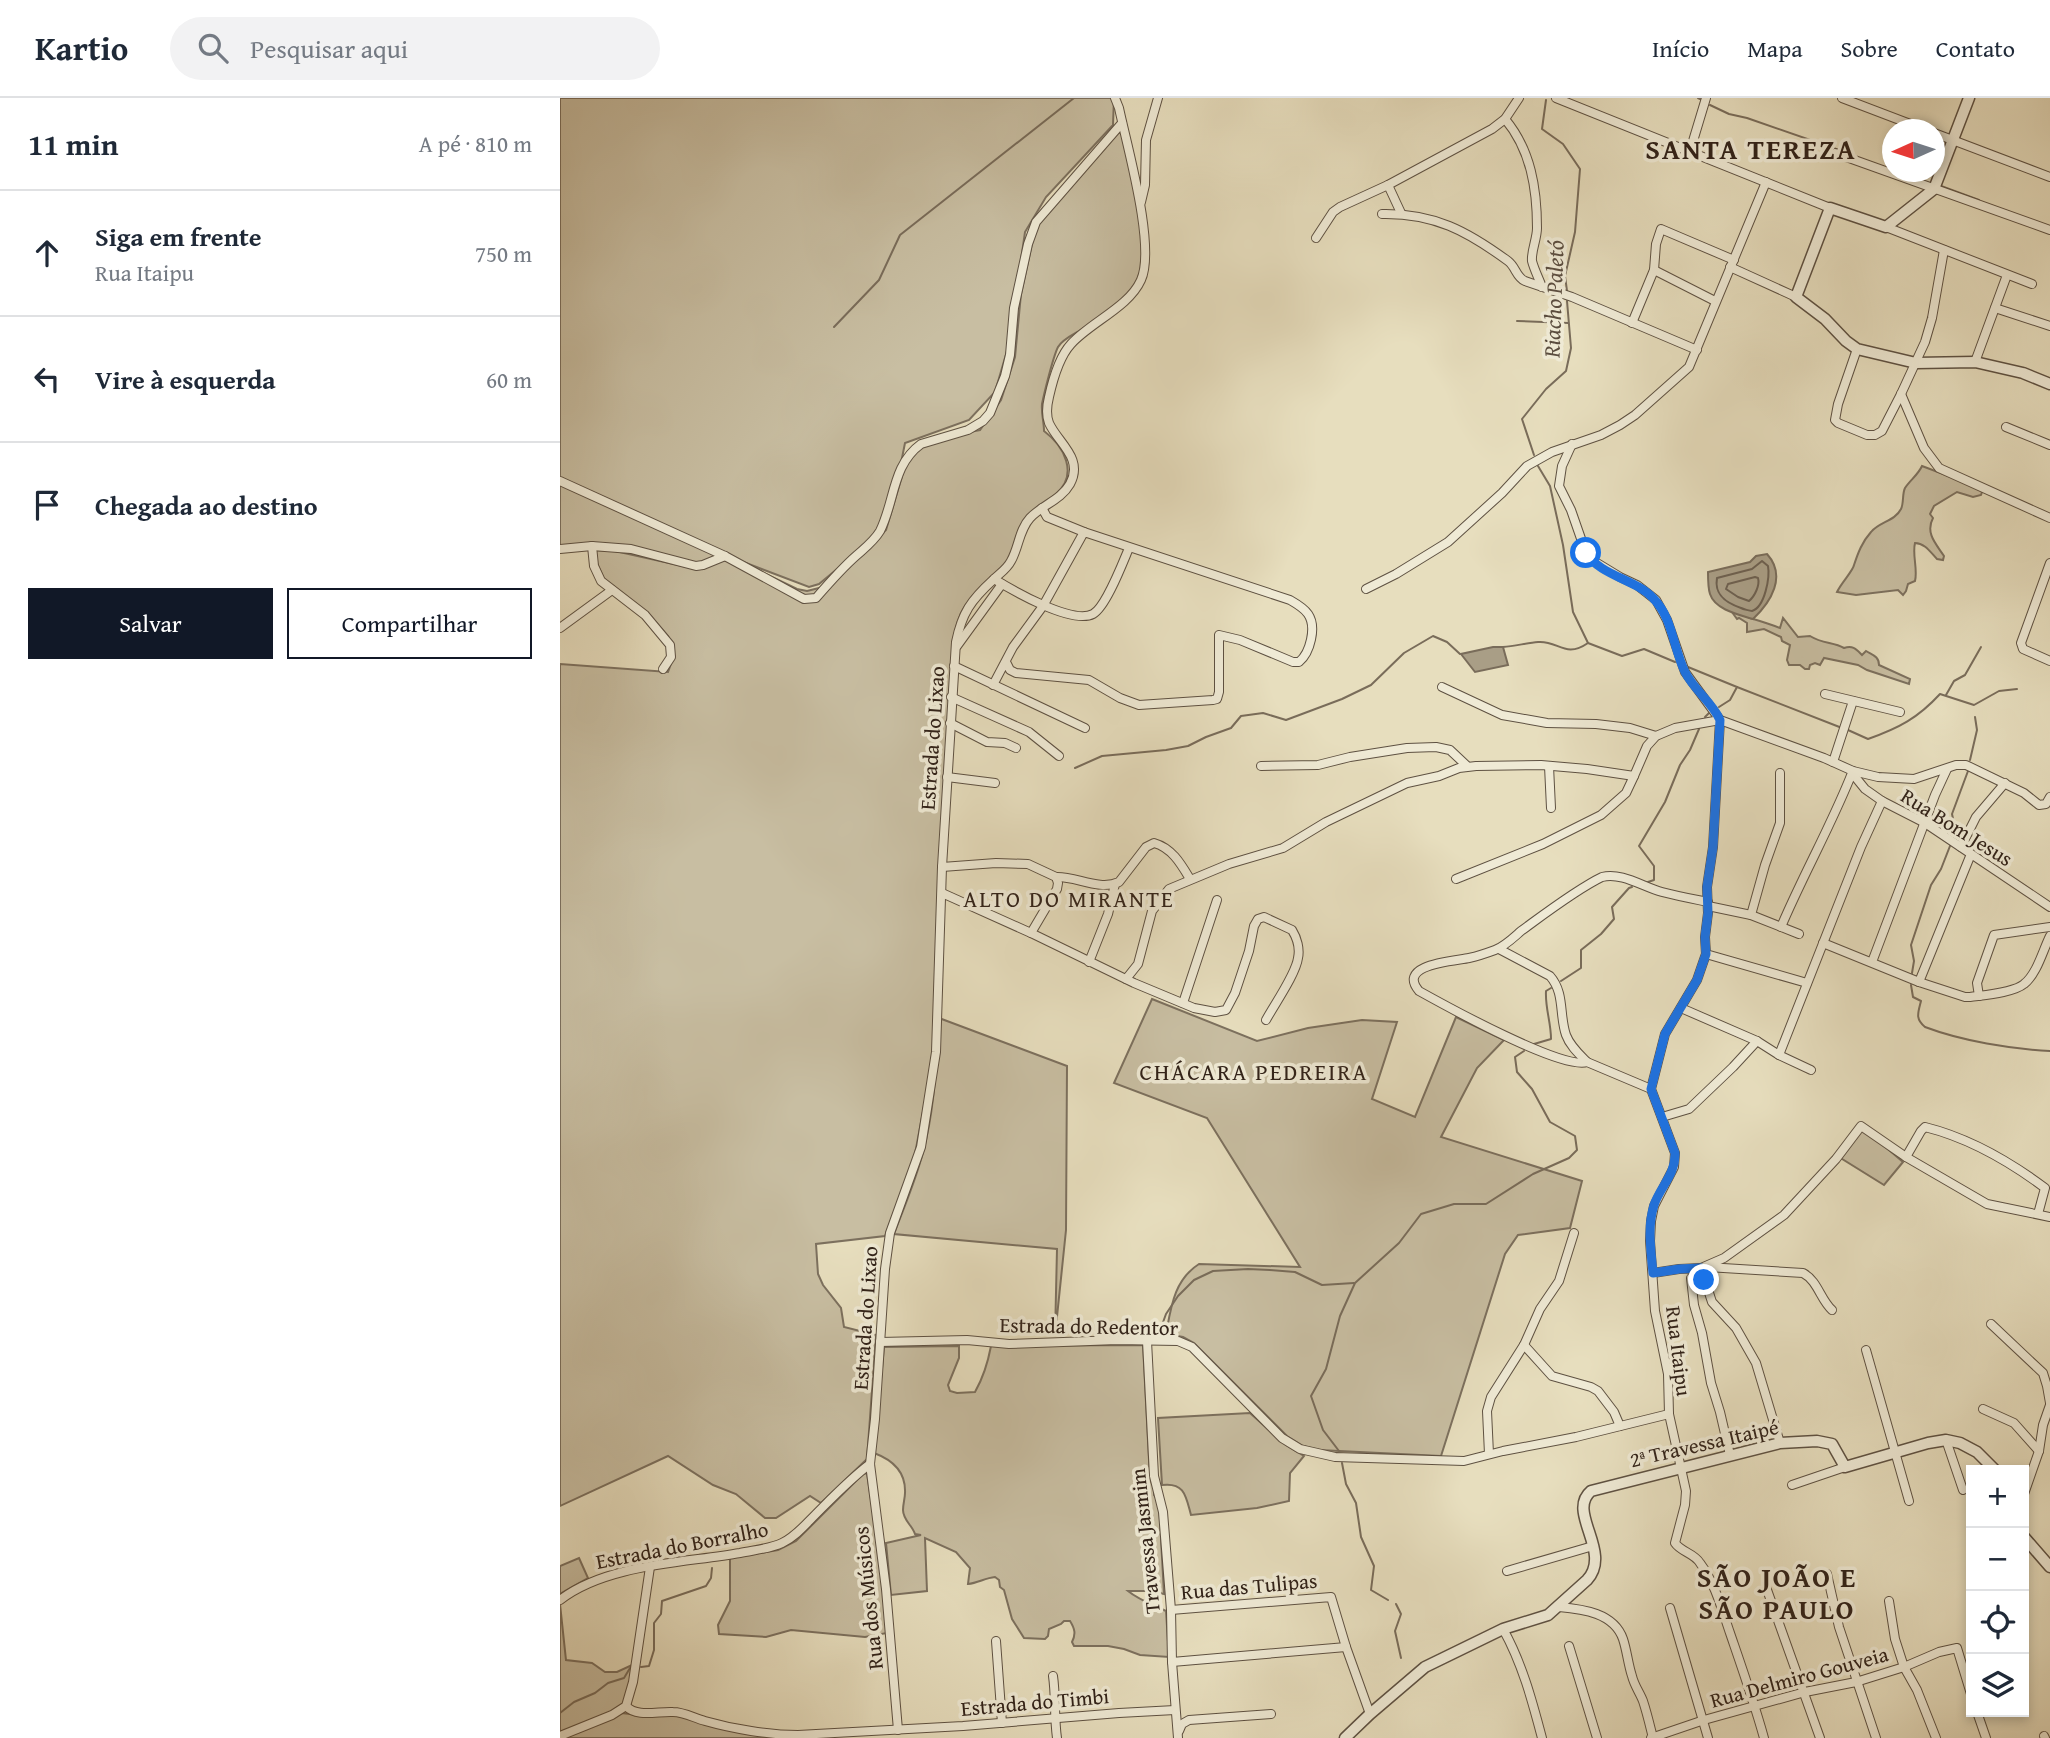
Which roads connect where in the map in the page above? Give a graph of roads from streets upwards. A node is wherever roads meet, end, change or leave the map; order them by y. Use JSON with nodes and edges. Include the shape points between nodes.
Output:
{"nodes":[{"id":1,"x":1115,"y":98,"type":"edge"},
{"id":2,"x":1158,"y":98,"type":"edge"},
{"id":3,"x":1518,"y":98,"type":"edge"},
{"id":4,"x":1556,"y":98,"type":"edge"},
{"id":5,"x":1706,"y":98,"type":"edge"},
{"id":6,"x":1842,"y":98,"type":"edge"},
{"id":7,"x":1969,"y":98,"type":"edge"},
{"id":8,"x":1505,"y":119,"type":"junction"},
{"id":9,"x":1897,"y":119,"type":"edge"},
{"id":10,"x":1122,"y":122,"type":"junction"},
{"id":11,"x":1945,"y":136,"type":"edge"},
{"id":12,"x":1953,"y":139,"type":"junction"},
{"id":13,"x":1690,"y":151,"type":"junction"},
{"id":14,"x":1835,"y":153,"type":"dead end"},
{"id":15,"x":2050,"y":177,"type":"edge"},
{"id":16,"x":1766,"y":181,"type":"junction"},
{"id":17,"x":1388,"y":186,"type":"junction"},
{"id":18,"x":1934,"y":189,"type":"junction"},
{"id":19,"x":1141,"y":205,"type":"junction"},
{"id":20,"x":1830,"y":208,"type":"junction"},
{"id":21,"x":1382,"y":214,"type":"dead end"},
{"id":22,"x":1401,"y":214,"type":"junction"},
{"id":23,"x":1886,"y":227,"type":"junction"},
{"id":24,"x":2050,"y":230,"type":"edge"},
{"id":25,"x":1316,"y":238,"type":"dead end"},
{"id":26,"x":1944,"y":250,"type":"junction"},
{"id":27,"x":1732,"y":264,"type":"junction"},
{"id":28,"x":1654,"y":271,"type":"junction"},
{"id":29,"x":2007,"y":275,"type":"junction"},
{"id":30,"x":2032,"y":284,"type":"dead end"},
{"id":31,"x":1542,"y":287,"type":"junction"},
{"id":32,"x":1796,"y":297,"type":"junction"},
{"id":33,"x":1715,"y":301,"type":"junction"},
{"id":34,"x":1995,"y":307,"type":"junction"},
{"id":35,"x":1632,"y":323,"type":"junction"},
{"id":36,"x":2050,"y":326,"type":"edge"},
{"id":37,"x":1857,"y":349,"type":"junction"},
{"id":38,"x":1697,"y":350,"type":"junction"},
{"id":39,"x":1975,"y":362,"type":"junction"},
{"id":40,"x":1916,"y":363,"type":"junction"},
{"id":41,"x":2050,"y":384,"type":"edge"},
{"id":42,"x":1901,"y":394,"type":"junction"},
{"id":43,"x":2006,"y":427,"type":"dead end"},
{"id":44,"x":1572,"y":444,"type":"junction"},
{"id":45,"x":2050,"y":445,"type":"edge"},
{"id":46,"x":560,"y":481,"type":"edge"},
{"id":47,"x":1042,"y":508,"type":"junction"},
{"id":48,"x":2050,"y":518,"type":"edge"},
{"id":49,"x":1084,"y":533,"type":"junction"},
{"id":50,"x":593,"y":546,"type":"junction"},
{"id":51,"x":1129,"y":548,"type":"junction"},
{"id":52,"x":560,"y":549,"type":"edge"},
{"id":53,"x":725,"y":556,"type":"junction"},
{"id":54,"x":2050,"y":563,"type":"edge"},
{"id":55,"x":998,"y":581,"type":"junction"},
{"id":56,"x":1366,"y":589,"type":"dead end"},
{"id":57,"x":612,"y":590,"type":"junction"},
{"id":58,"x":1043,"y":606,"type":"junction"},
{"id":59,"x":560,"y":628,"type":"edge"},
{"id":60,"x":955,"y":648,"type":"junction"},
{"id":61,"x":1006,"y":662,"type":"junction"},
{"id":62,"x":2050,"y":662,"type":"edge"},
{"id":63,"x":954,"y":666,"type":"junction"},
{"id":64,"x":663,"y":669,"type":"dead end"},
{"id":65,"x":993,"y":685,"type":"junction"},
{"id":66,"x":1442,"y":687,"type":"dead end"},
{"id":67,"x":1825,"y":694,"type":"dead end"},
{"id":68,"x":951,"y":697,"type":"junction"},
{"id":69,"x":1853,"y":701,"type":"junction"},
{"id":70,"x":1900,"y":712,"type":"dead end"},
{"id":71,"x":1720,"y":720,"type":"junction"},
{"id":72,"x":950,"y":723,"type":"junction"},
{"id":73,"x":1085,"y":728,"type":"dead end"},
{"id":74,"x":1656,"y":736,"type":"junction"},
{"id":75,"x":1016,"y":748,"type":"dead end"},
{"id":76,"x":1059,"y":756,"type":"dead end"},
{"id":77,"x":1833,"y":762,"type":"junction"},
{"id":78,"x":1261,"y":766,"type":"dead end"},
{"id":79,"x":1467,"y":766,"type":"junction"},
{"id":80,"x":1549,"y":766,"type":"junction"},
{"id":81,"x":1947,"y":769,"type":"junction"},
{"id":82,"x":1852,"y":772,"type":"junction"},
{"id":83,"x":1780,"y":773,"type":"dead end"},
{"id":84,"x":1634,"y":776,"type":"junction"},
{"id":85,"x":947,"y":777,"type":"junction"},
{"id":86,"x":995,"y":783,"type":"dead end"},
{"id":87,"x":2005,"y":783,"type":"junction"},
{"id":88,"x":2050,"y":797,"type":"edge"},
{"id":89,"x":1882,"y":801,"type":"junction"},
{"id":90,"x":1551,"y":808,"type":"dead end"},
{"id":91,"x":1925,"y":823,"type":"junction"},
{"id":92,"x":1961,"y":847,"type":"junction"},
{"id":93,"x":1971,"y":854,"type":"junction"},
{"id":94,"x":942,"y":867,"type":"junction"},
{"id":95,"x":1056,"y":877,"type":"junction"},
{"id":96,"x":1190,"y":879,"type":"junction"},
{"id":97,"x":1456,"y":879,"type":"dead end"},
{"id":98,"x":1115,"y":884,"type":"junction"},
{"id":99,"x":942,"y":893,"type":"junction"},
{"id":100,"x":1217,"y":900,"type":"dead end"},
{"id":101,"x":1708,"y":904,"type":"junction"},
{"id":102,"x":2050,"y":907,"type":"edge"},
{"id":103,"x":1751,"y":915,"type":"junction"},
{"id":104,"x":1781,"y":927,"type":"junction"},
{"id":105,"x":2050,"y":927,"type":"edge"},
{"id":106,"x":1031,"y":933,"type":"junction"},
{"id":107,"x":1799,"y":934,"type":"dead end"},
{"id":108,"x":2050,"y":936,"type":"edge"},
{"id":109,"x":1824,"y":943,"type":"junction"},
{"id":110,"x":1499,"y":949,"type":"junction"},
{"id":111,"x":1706,"y":954,"type":"junction"},
{"id":112,"x":1089,"y":962,"type":"junction"},
{"id":113,"x":1872,"y":962,"type":"junction"},
{"id":114,"x":1126,"y":979,"type":"junction"},
{"id":115,"x":1919,"y":982,"type":"junction"},
{"id":116,"x":1807,"y":983,"type":"junction"},
{"id":117,"x":1979,"y":996,"type":"junction"},
{"id":118,"x":1183,"y":1003,"type":"junction"},
{"id":119,"x":1681,"y":1008,"type":"junction"},
{"id":120,"x":1266,"y":1020,"type":"dead end"},
{"id":121,"x":1757,"y":1041,"type":"junction"},
{"id":122,"x":1779,"y":1055,"type":"junction"},
{"id":123,"x":1587,"y":1062,"type":"junction"},
{"id":124,"x":1811,"y":1070,"type":"dead end"},
{"id":125,"x":1651,"y":1089,"type":"junction"},
{"id":126,"x":1662,"y":1117,"type":"junction"},
{"id":127,"x":1906,"y":1157,"type":"junction"},
{"id":128,"x":2038,"y":1214,"type":"junction"},
{"id":129,"x":2050,"y":1217,"type":"edge"},
{"id":130,"x":1574,"y":1233,"type":"dead end"},
{"id":131,"x":1704,"y":1267,"type":"junction"},
{"id":132,"x":1653,"y":1273,"type":"junction"},
{"id":133,"x":1691,"y":1278,"type":"dead end"},
{"id":134,"x":1832,"y":1310,"type":"dead end"},
{"id":135,"x":1991,"y":1324,"type":"dead end"},
{"id":136,"x":1147,"y":1341,"type":"junction"},
{"id":137,"x":880,"y":1342,"type":"junction"},
{"id":138,"x":1524,"y":1345,"type":"junction"},
{"id":139,"x":1866,"y":1350,"type":"dead end"},
{"id":140,"x":2050,"y":1404,"type":"edge"},
{"id":141,"x":1983,"y":1409,"type":"dead end"},
{"id":142,"x":1669,"y":1414,"type":"junction"},
{"id":143,"x":1620,"y":1426,"type":"junction"},
{"id":144,"x":1946,"y":1440,"type":"junction"},
{"id":145,"x":1780,"y":1443,"type":"junction"},
{"id":146,"x":2039,"y":1451,"type":"junction"},
{"id":147,"x":1895,"y":1452,"type":"junction"},
{"id":148,"x":1489,"y":1454,"type":"junction"},
{"id":149,"x":1730,"y":1455,"type":"junction"},
{"id":150,"x":870,"y":1464,"type":"junction"},
{"id":151,"x":1991,"y":1465,"type":"edge"},
{"id":152,"x":1845,"y":1467,"type":"junction"},
{"id":153,"x":1680,"y":1468,"type":"junction"},
{"id":154,"x":2029,"y":1480,"type":"edge"},
{"id":155,"x":1792,"y":1485,"type":"dead end"},
{"id":156,"x":1963,"y":1490,"type":"dead end"},
{"id":157,"x":1909,"y":1501,"type":"dead end"},
{"id":158,"x":2029,"y":1543,"type":"edge"},
{"id":159,"x":1593,"y":1546,"type":"junction"},
{"id":160,"x":650,"y":1567,"type":"junction"},
{"id":161,"x":2050,"y":1567,"type":"edge"},
{"id":162,"x":1507,"y":1571,"type":"dead end"},
{"id":163,"x":1827,"y":1574,"type":"dead end"},
{"id":164,"x":1766,"y":1587,"type":"dead end"},
{"id":165,"x":560,"y":1600,"type":"edge"},
{"id":166,"x":1889,"y":1601,"type":"dead end"},
{"id":167,"x":1559,"y":1607,"type":"junction"},
{"id":168,"x":1670,"y":1608,"type":"dead end"},
{"id":169,"x":1171,"y":1610,"type":"junction"},
{"id":170,"x":1503,"y":1629,"type":"junction"},
{"id":171,"x":996,"y":1641,"type":"dead end"},
{"id":172,"x":1569,"y":1646,"type":"dead end"},
{"id":173,"x":1346,"y":1647,"type":"junction"},
{"id":174,"x":1172,"y":1662,"type":"junction"},
{"id":175,"x":1904,"y":1667,"type":"junction"},
{"id":176,"x":1053,"y":1676,"type":"dead end"},
{"id":177,"x":1966,"y":1678,"type":"edge"},
{"id":178,"x":1856,"y":1682,"type":"junction"},
{"id":179,"x":1805,"y":1692,"type":"junction"},
{"id":180,"x":626,"y":1706,"type":"junction"},
{"id":181,"x":1755,"y":1707,"type":"junction"},
{"id":182,"x":1175,"y":1710,"type":"junction"},
{"id":183,"x":1271,"y":1714,"type":"dead end"},
{"id":184,"x":1370,"y":1714,"type":"junction"},
{"id":185,"x":1979,"y":1717,"type":"edge"},
{"id":186,"x":1054,"y":1718,"type":"junction"},
{"id":187,"x":1704,"y":1720,"type":"junction"},
{"id":188,"x":1002,"y":1723,"type":"junction"},
{"id":189,"x":898,"y":1730,"type":"junction"},
{"id":190,"x":858,"y":1735,"type":"edge"},
{"id":191,"x":560,"y":1736,"type":"edge"},
{"id":192,"x":1178,"y":1736,"type":"edge"},
{"id":193,"x":1057,"y":1738,"type":"edge"},
{"id":194,"x":1345,"y":1738,"type":"edge"},
{"id":195,"x":1542,"y":1738,"type":"edge"},
{"id":196,"x":1597,"y":1738,"type":"edge"},
{"id":197,"x":1652,"y":1738,"type":"edge"},
{"id":198,"x":1708,"y":1738,"type":"edge"},
{"id":199,"x":1764,"y":1738,"type":"edge"},
{"id":200,"x":1821,"y":1738,"type":"edge"},
{"id":201,"x":1876,"y":1738,"type":"edge"},
{"id":202,"x":1937,"y":1738,"type":"edge"},
{"id":203,"x":1986,"y":1738,"type":"edge"}],
"edges":[{"from":1,"to":10,"type":"street","name":"Estrada do Lixao"},
{"from":2,"to":19,"type":"street","via":[[1146,140]]},
{"from":3,"to":8,"type":"street"},
{"from":4,"to":13,"type":"street"},
{"from":5,"to":13,"type":"street"},
{"from":6,"to":9,"type":"street"},
{"from":7,"to":12,"type":"street"},
{"from":8,"to":17,"type":"street"},
{"from":8,"to":31,"type":"street","via":[[1523,144],[1530,164],[1537,229],[1532,261]]},
{"from":10,"to":19,"type":"street","name":"Estrada do Lixao"},
{"from":10,"to":53,"type":"street","via":[[1036,222],[1016,301],[1005,376],[983,421],[914,449],[903,463],[876,537],[816,598],[804,599]]},
{"from":11,"to":12,"type":"street"},
{"from":12,"to":15,"type":"street"},
{"from":12,"to":18,"type":"street"},
{"from":13,"to":16,"type":"street"},
{"from":14,"to":18,"type":"street"},
{"from":16,"to":20,"type":"street"},
{"from":16,"to":27,"type":"street"},
{"from":17,"to":22,"type":"street"},
{"from":17,"to":25,"type":"street","via":[[1333,212]]},
{"from":18,"to":23,"type":"street"},
{"from":18,"to":24,"type":"street"},
{"from":19,"to":47,"type":"street","name":"Estrada do Lixao","via":[[1146,252],[1142,278],[1126,299],[1071,344],[1054,380],[1048,421],[1070,453],[1074,469],[1064,493]]},
{"from":20,"to":23,"type":"street"},
{"from":20,"to":32,"type":"street"},
{"from":21,"to":22,"type":"street"},
{"from":22,"to":31,"type":"street","via":[[1434,219],[1462,231],[1510,262],[1519,278]]},
{"from":23,"to":26,"type":"street"},
{"from":26,"to":29,"type":"street"},
{"from":26,"to":40,"type":"street","via":[[1932,318]]},
{"from":27,"to":28,"type":"street","via":[[1661,229]]},
{"from":27,"to":32,"type":"street"},
{"from":27,"to":33,"type":"street"},
{"from":28,"to":33,"type":"street"},
{"from":28,"to":35,"type":"street"},
{"from":29,"to":30,"type":"street"},
{"from":29,"to":34,"type":"street"},
{"from":31,"to":35,"type":"street"},
{"from":32,"to":37,"type":"street"},
{"from":33,"to":38,"type":"street"},
{"from":34,"to":36,"type":"street"},
{"from":34,"to":39,"type":"street"},
{"from":35,"to":38,"type":"street"},
{"from":37,"to":40,"type":"street"},
{"from":37,"to":42,"type":"street","via":[[1836,422],[1875,435],[1882,431]]},
{"from":38,"to":44,"type":"street","via":[[1689,367],[1620,425]]},
{"from":39,"to":40,"type":"street"},
{"from":39,"to":41,"type":"street"},
{"from":40,"to":42,"type":"street"},
{"from":42,"to":48,"type":"street","via":[[1939,468]]},
{"from":43,"to":45,"type":"street"},
{"from":44,"to":56,"type":"street","via":[[1527,466],[1448,542]]},
{"from":44,"to":71,"type":"street","via":[[1559,486],[1586,553],[1656,600],[1685,672]]},
{"from":46,"to":53,"type":"street"},
{"from":47,"to":49,"type":"street","via":[[1047,517]]},
{"from":47,"to":55,"type":"street","name":"Estrada do Lixao","via":[[1023,527],[1011,562]]},
{"from":49,"to":51,"type":"street"},
{"from":49,"to":58,"type":"street"},
{"from":50,"to":52,"type":"street"},
{"from":50,"to":53,"type":"street","via":[[631,550],[688,565],[704,565]]},
{"from":50,"to":57,"type":"street","via":[[596,573]]},
{"from":51,"to":58,"type":"street","via":[[1096,612],[1075,615]]},
{"from":51,"to":61,"type":"street","via":[[1300,606],[1312,623],[1305,657],[1293,662],[1219,635],[1217,699],[1147,706],[1089,680],[1016,673]]},
{"from":54,"to":62,"type":"street","via":[[2021,643],[2023,649]]},
{"from":55,"to":58,"type":"street"},
{"from":55,"to":60,"type":"street"},
{"from":55,"to":60,"type":"street","name":"Estrada do Lixao","via":[[979,593],[965,612]]},
{"from":57,"to":59,"type":"street"},
{"from":57,"to":64,"type":"street","via":[[667,639],[671,657]]},
{"from":58,"to":61,"type":"street"},
{"from":60,"to":63,"type":"street","name":"Estrada do Lixao"},
{"from":61,"to":65,"type":"street"},
{"from":63,"to":65,"type":"street"},
{"from":63,"to":68,"type":"street","name":"Estrada do Lixao"},
{"from":65,"to":73,"type":"street"},
{"from":66,"to":74,"type":"street","via":[[1502,715],[1630,728]]},
{"from":67,"to":69,"type":"street"},
{"from":68,"to":72,"type":"street","name":"Estrada do Lixao"},
{"from":68,"to":76,"type":"street","via":[[1029,732]]},
{"from":69,"to":70,"type":"street"},
{"from":69,"to":77,"type":"street"},
{"from":71,"to":74,"type":"street"},
{"from":71,"to":77,"type":"street"},
{"from":71,"to":101,"type":"street"},
{"from":72,"to":75,"type":"street","via":[[987,742]]},
{"from":72,"to":85,"type":"street","name":"Estrada do Lixao"},
{"from":74,"to":84,"type":"street"},
{"from":77,"to":82,"type":"street"},
{"from":78,"to":79,"type":"street","via":[[1318,765],[1436,747],[1450,750]]},
{"from":79,"to":80,"type":"street"},
{"from":79,"to":96,"type":"street","via":[[1407,783],[1325,822],[1283,848]]},
{"from":80,"to":84,"type":"street"},
{"from":80,"to":90,"type":"street"},
{"from":81,"to":82,"type":"street","via":[[1910,780]]},
{"from":81,"to":87,"type":"street","via":[[1966,765]]},
{"from":81,"to":91,"type":"street"},
{"from":82,"to":89,"type":"street","name":"Rua Bom Jesus"},
{"from":82,"to":104,"type":"street"},
{"from":83,"to":103,"type":"street","via":[[1780,823]]},
{"from":84,"to":97,"type":"street","via":[[1626,793],[1601,815]]},
{"from":85,"to":86,"type":"street"},
{"from":85,"to":94,"type":"street","name":"Estrada do Lixao"},
{"from":87,"to":88,"type":"street","via":[[2039,805]]},
{"from":87,"to":92,"type":"street","via":[[1976,817]]},
{"from":89,"to":91,"type":"street","name":"Rua Bom Jesus"},
{"from":89,"to":109,"type":"street"},
{"from":91,"to":92,"type":"street","name":"Rua Bom Jesus"},
{"from":91,"to":113,"type":"street"},
{"from":92,"to":93,"type":"street","name":"Rua Bom Jesus"},
{"from":93,"to":102,"type":"street","name":"Rua Bom Jesus"},
{"from":93,"to":115,"type":"street"},
{"from":94,"to":95,"type":"street","via":[[1028,864]]},
{"from":94,"to":99,"type":"street","name":"Estrada do Lixao"},
{"from":95,"to":98,"type":"street"},
{"from":95,"to":106,"type":"street","via":[[1057,889]]},
{"from":96,"to":98,"type":"street","via":[[1172,853],[1154,842]]},
{"from":96,"to":114,"type":"street","via":[[1169,889],[1152,911],[1138,964]]},
{"from":98,"to":112,"type":"street"},
{"from":99,"to":106,"type":"street"},
{"from":99,"to":137,"type":"street","name":"Estrada do Lixao","via":[[936,1052],[921,1147],[890,1233]]},
{"from":100,"to":118,"type":"street"},
{"from":101,"to":103,"type":"street"},
{"from":101,"to":110,"type":"street","via":[[1608,876],[1594,881]]},
{"from":101,"to":111,"type":"street"},
{"from":103,"to":104,"type":"street"},
{"from":104,"to":107,"type":"street"},
{"from":105,"to":117,"type":"street","via":[[1994,935],[1978,983]]},
{"from":106,"to":112,"type":"street"},
{"from":108,"to":117,"type":"street","via":[[2025,984]]},
{"from":109,"to":113,"type":"street"},
{"from":109,"to":116,"type":"street"},
{"from":110,"to":123,"type":"street","via":[[1552,977],[1567,1036]]},
{"from":110,"to":123,"type":"street","via":[[1428,966],[1417,974],[1415,986],[1529,1047],[1563,1060]]},
{"from":111,"to":116,"type":"street"},
{"from":111,"to":119,"type":"street"},
{"from":112,"to":114,"type":"street"},
{"from":113,"to":115,"type":"street"},
{"from":114,"to":118,"type":"street"},
{"from":115,"to":117,"type":"street","via":[[1965,997]]},
{"from":116,"to":122,"type":"street"},
{"from":118,"to":120,"type":"street","via":[[1207,1012],[1226,1010],[1242,974],[1254,926],[1264,917],[1295,933],[1299,958]]},
{"from":119,"to":121,"type":"street"},
{"from":119,"to":125,"type":"street","via":[[1665,1034]]},
{"from":121,"to":122,"type":"street"},
{"from":121,"to":126,"type":"street","via":[[1689,1109]]},
{"from":122,"to":124,"type":"street"},
{"from":123,"to":125,"type":"street"},
{"from":125,"to":126,"type":"street","name":"Rua Itaipu"},
{"from":126,"to":132,"type":"street","name":"Rua Itaipu","via":[[1675,1159],[1651,1221]]},
{"from":127,"to":128,"type":"street","via":[[1987,1203]]},
{"from":127,"to":128,"type":"street","via":[[1925,1127],[1987,1150],[2045,1188]]},
{"from":127,"to":131,"type":"street","via":[[1861,1126],[1784,1215]]},
{"from":128,"to":129,"type":"street"},
{"from":130,"to":138,"type":"street","via":[[1559,1281]]},
{"from":131,"to":132,"type":"street"},
{"from":131,"to":134,"type":"street","via":[[1804,1273]]},
{"from":131,"to":145,"type":"street","via":[[1712,1302],[1737,1328],[1756,1363]]},
{"from":132,"to":142,"type":"street","name":"Rua Itaipu","via":[[1655,1311],[1668,1374]]},
{"from":133,"to":149,"type":"street"},
{"from":135,"to":140,"type":"street","via":[[2043,1373]]},
{"from":136,"to":137,"type":"street","name":"Estrada do Redentor"},
{"from":136,"to":148,"type":"street","name":"Estrada do Redentor","via":[[1178,1341],[1192,1347],[1270,1427],[1300,1449],[1335,1457],[1455,1461]]},
{"from":136,"to":169,"type":"street","name":"Travessa Jasmim","via":[[1154,1476],[1161,1501]]},
{"from":137,"to":150,"type":"street","name":"Estrada do Lixao"},
{"from":138,"to":143,"type":"street","via":[[1552,1376],[1598,1391]]},
{"from":138,"to":148,"type":"street","via":[[1489,1404]]},
{"from":139,"to":147,"type":"street"},
{"from":140,"to":146,"type":"street"},
{"from":141,"to":146,"type":"street","via":[[2014,1423]]},
{"from":142,"to":143,"type":"street","name":"Estrada do Redentor"},
{"from":142,"to":153,"type":"street","name":"Rua Itaipu"},
{"from":143,"to":148,"type":"street","name":"Estrada do Redentor"},
{"from":144,"to":147,"type":"street"},
{"from":144,"to":151,"type":"street","via":[[1977,1452]]},
{"from":144,"to":156,"type":"street"},
{"from":145,"to":149,"type":"street","name":"2ª Travessa Itaipé"},
{"from":145,"to":152,"type":"street","name":"2ª Travessa Itaipé","via":[[1829,1442]]},
{"from":146,"to":154,"type":"street"},
{"from":147,"to":152,"type":"street"},
{"from":147,"to":157,"type":"street"},
{"from":149,"to":153,"type":"street","name":"2ª Travessa Itaipé"},
{"from":150,"to":160,"type":"street","name":"Estrada do Borralho","via":[[782,1543]]},
{"from":150,"to":189,"type":"street","name":"Rua dos Músicos"},
{"from":152,"to":155,"type":"street"},
{"from":153,"to":159,"type":"street","name":"2ª Travessa Itaipé","via":[[1591,1490],[1583,1507]]},
{"from":153,"to":181,"type":"street","name":"Rua Itaipu","via":[[1686,1499],[1676,1545],[1695,1557],[1709,1577]]},
{"from":158,"to":161,"type":"street"},
{"from":159,"to":162,"type":"street"},
{"from":159,"to":167,"type":"street","name":"2ª Travessa Itaipé","via":[[1596,1562],[1592,1574]]},
{"from":160,"to":165,"type":"street","name":"Estrada do Borralho","via":[[591,1581]]},
{"from":160,"to":180,"type":"street"},
{"from":163,"to":178,"type":"street"},
{"from":164,"to":179,"type":"street"},
{"from":166,"to":175,"type":"street"},
{"from":167,"to":170,"type":"street","name":"2ª Travessa Itaipé"},
{"from":167,"to":197,"type":"street","via":[[1602,1616],[1619,1629]]},
{"from":168,"to":187,"type":"street"},
{"from":169,"to":173,"type":"street","name":"Rua das Tulipas","via":[[1331,1597]]},
{"from":169,"to":174,"type":"street","name":"Travessa Jasmim"},
{"from":170,"to":184,"type":"street","name":"2ª Travessa Itaipé","via":[[1424,1667]]},
{"from":170,"to":195,"type":"street","via":[[1521,1665]]},
{"from":171,"to":188,"type":"street"},
{"from":172,"to":196,"type":"street"},
{"from":173,"to":174,"type":"street"},
{"from":173,"to":184,"type":"street"},
{"from":174,"to":182,"type":"street","name":"Travessa Jasmim"},
{"from":175,"to":177,"type":"street","name":"Rua Delmiro Gouveia","via":[[1957,1648]]},
{"from":175,"to":178,"type":"street","name":"Rua Delmiro Gouveia"},
{"from":175,"to":202,"type":"street"},
{"from":176,"to":186,"type":"street"},
{"from":178,"to":179,"type":"street","name":"Rua Delmiro Gouveia"},
{"from":178,"to":201,"type":"street"},
{"from":179,"to":181,"type":"street","name":"Rua Delmiro Gouveia"},
{"from":179,"to":200,"type":"street"},
{"from":180,"to":190,"type":"street","name":"Estrada do Timbi","via":[[636,1713],[678,1712],[705,1722],[782,1735]]},
{"from":180,"to":191,"type":"street"},
{"from":181,"to":187,"type":"street","name":"Rua Delmiro Gouveia"},
{"from":181,"to":199,"type":"street"},
{"from":182,"to":186,"type":"street","name":"Estrada do Timbi"},
{"from":182,"to":192,"type":"street","name":"Travessa Jasmim"},
{"from":183,"to":192,"type":"street","via":[[1189,1720],[1182,1724]]},
{"from":184,"to":194,"type":"street","name":"2ª Travessa Itaipé"},
{"from":185,"to":203,"type":"street"},
{"from":186,"to":188,"type":"street","name":"Estrada do Timbi"},
{"from":186,"to":193,"type":"street"},
{"from":187,"to":197,"type":"street","name":"Rua Delmiro Gouveia"},
{"from":187,"to":198,"type":"street"},
{"from":188,"to":189,"type":"street","name":"Estrada do Timbi"},
{"from":189,"to":190,"type":"street","name":"Estrada do Timbi"}]}
